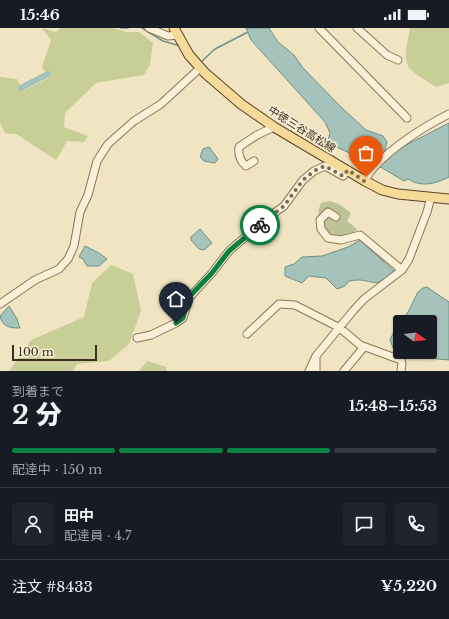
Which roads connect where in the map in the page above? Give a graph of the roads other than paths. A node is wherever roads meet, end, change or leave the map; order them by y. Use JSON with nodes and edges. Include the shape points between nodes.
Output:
{"nodes":[{"id":1,"x":149,"y":28,"type":"edge"},
{"id":2,"x":319,"y":28,"type":"edge"},
{"id":3,"x":357,"y":28,"type":"edge"},
{"id":4,"x":176,"y":32,"type":"edge"},
{"id":5,"x":398,"y":60,"type":"dead end"},
{"id":6,"x":200,"y":68,"type":"junction"},
{"id":7,"x":449,"y":114,"type":"edge"},
{"id":8,"x":407,"y":118,"type":"dead end"},
{"id":9,"x":274,"y":127,"type":"junction"},
{"id":10,"x":254,"y":161,"type":"dead end"},
{"id":11,"x":348,"y":170,"type":"junction"},
{"id":12,"x":364,"y":181,"type":"junction"},
{"id":13,"x":431,"y":197,"type":"junction"},
{"id":14,"x":449,"y":199,"type":"edge"},
{"id":15,"x":336,"y":217,"type":"dead end"},
{"id":16,"x":402,"y":270,"type":"junction"},
{"id":17,"x":0,"y":304,"type":"edge"},
{"id":18,"x":340,"y":328,"type":"junction"},
{"id":19,"x":247,"y":334,"type":"dead end"},
{"id":20,"x":137,"y":338,"type":"dead end"},
{"id":21,"x":364,"y":347,"type":"junction"},
{"id":22,"x":316,"y":356,"type":"junction"},
{"id":23,"x":309,"y":371,"type":"edge"},
{"id":24,"x":316,"y":371,"type":"edge"},
{"id":25,"x":344,"y":371,"type":"edge"},
{"id":26,"x":402,"y":371,"type":"edge"}],
"edges":[{"from":1,"to":4,"type":"street","via":[[168,36]]},
{"from":2,"to":8,"type":"street"},
{"from":3,"to":5,"type":"street","via":[[387,55]]},
{"from":4,"to":6,"type":"main road","name":"中徳三谷高松線","via":[[189,56]]},
{"from":6,"to":9,"type":"main road","name":"中徳三谷高松線","via":[[241,104]]},
{"from":6,"to":17,"type":"street","via":[[161,104],[134,121],[108,144],[97,161],[88,195],[80,212],[74,246],[68,259],[59,269],[35,280]]},
{"from":7,"to":12,"type":"street","via":[[398,144]]},
{"from":9,"to":10,"type":"street","via":[[250,138],[239,147],[238,154],[242,163],[246,166]]},
{"from":9,"to":11,"type":"main road","name":"中徳三谷高松線"},
{"from":11,"to":12,"type":"main road","name":"中徳三谷高松線"},
{"from":11,"to":20,"type":"street","via":[[343,176],[325,166],[308,175],[284,206],[229,251],[188,298],[183,318],[151,335]]},
{"from":12,"to":13,"type":"main road","name":"中徳三谷高松線","via":[[394,193]]},
{"from":13,"to":14,"type":"main road","name":"中徳三谷高松線"},
{"from":13,"to":16,"type":"street","via":[[412,252]]},
{"from":15,"to":16,"type":"street","via":[[328,212],[320,220],[321,229],[328,238],[341,240],[360,234]]},
{"from":16,"to":18,"type":"street","via":[[364,299]]},
{"from":18,"to":19,"type":"street","via":[[295,305],[279,304]]},
{"from":18,"to":21,"type":"street"},
{"from":18,"to":22,"type":"street"},
{"from":21,"to":25,"type":"street"},
{"from":21,"to":26,"type":"street","via":[[400,360]]},
{"from":22,"to":23,"type":"street"},
{"from":22,"to":24,"type":"street"}]}
